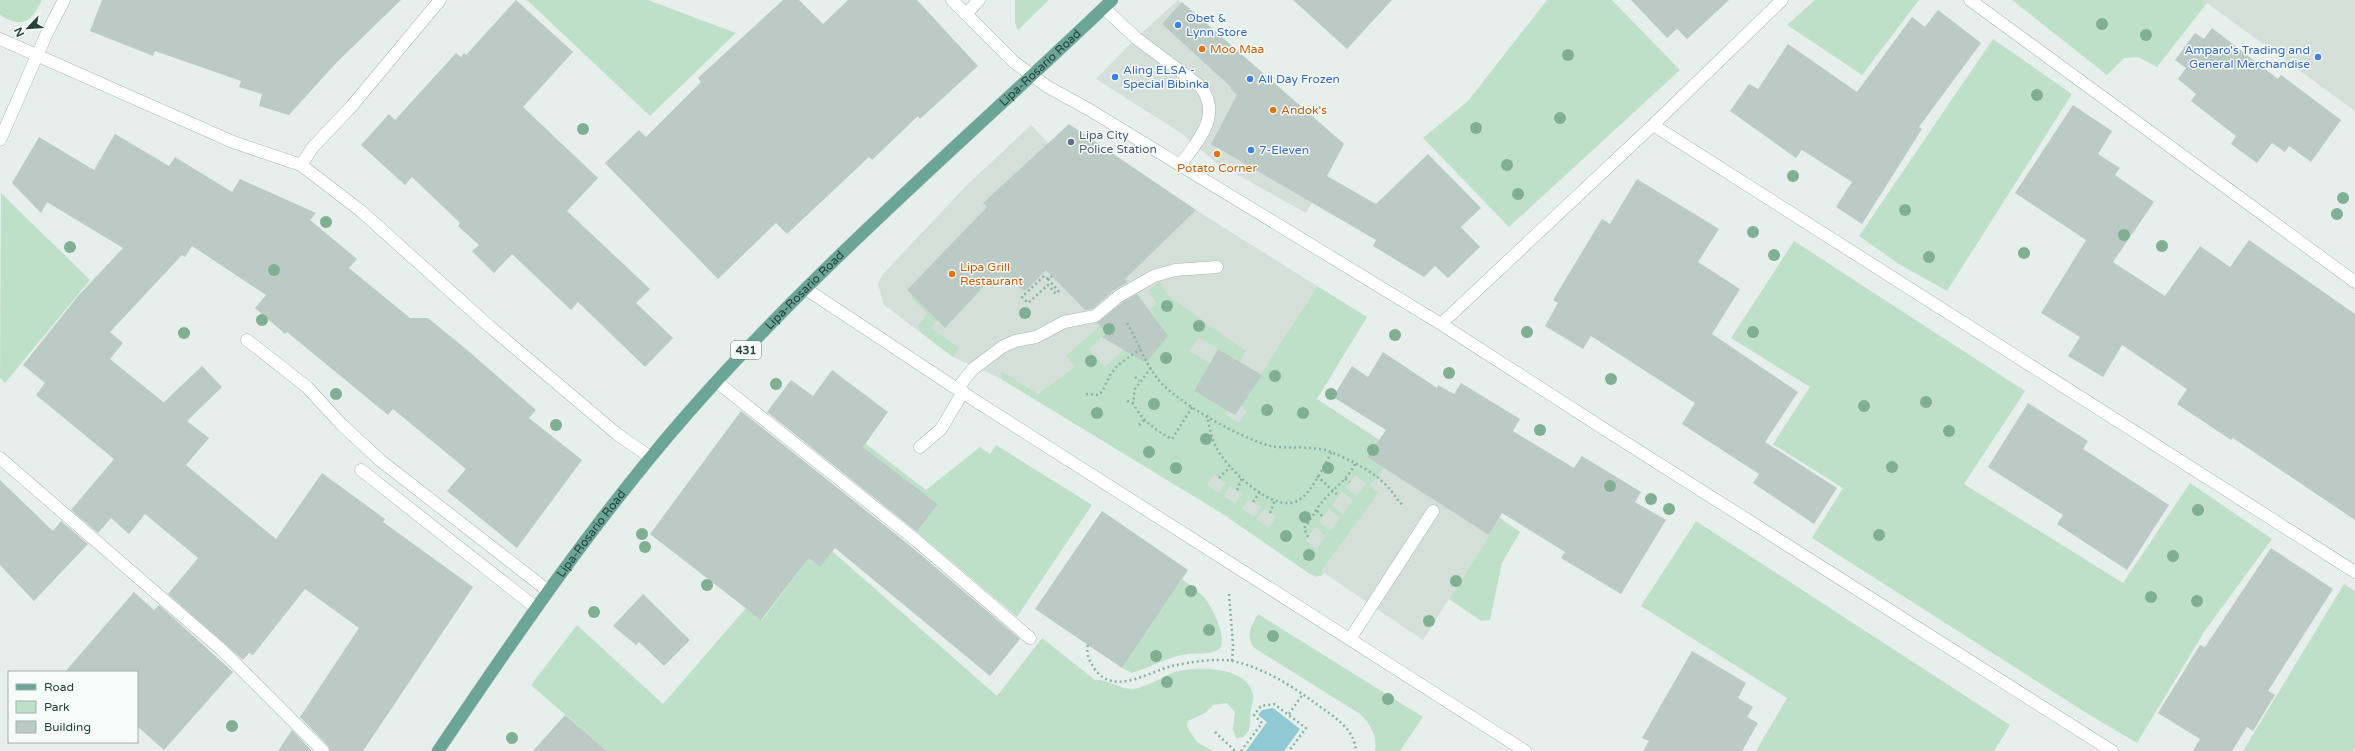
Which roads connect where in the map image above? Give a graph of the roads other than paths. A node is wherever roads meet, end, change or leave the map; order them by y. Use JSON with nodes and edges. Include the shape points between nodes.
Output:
{"nodes":[{"id":1,"x":64,"y":0,"type":"edge"},
{"id":2,"x":440,"y":0,"type":"edge"},
{"id":3,"x":952,"y":0,"type":"edge"},
{"id":4,"x":1782,"y":0,"type":"edge"},
{"id":5,"x":1970,"y":0,"type":"edge"},
{"id":6,"x":977,"y":1,"type":"edge"},
{"id":7,"x":1108,"y":4,"type":"edge"},
{"id":8,"x":966,"y":14,"type":"junction"},
{"id":9,"x":0,"y":39,"type":"edge"},
{"id":10,"x":37,"y":56,"type":"junction"},
{"id":11,"x":1032,"y":76,"type":"junction"},
{"id":12,"x":1653,"y":125,"type":"junction"},
{"id":13,"x":0,"y":140,"type":"edge"},
{"id":14,"x":301,"y":165,"type":"junction"},
{"id":15,"x":1180,"y":166,"type":"junction"},
{"id":16,"x":1217,"y":267,"type":"dead end"},
{"id":17,"x":2355,"y":282,"type":"edge"},
{"id":18,"x":806,"y":289,"type":"junction"},
{"id":19,"x":1441,"y":324,"type":"junction"},
{"id":20,"x":247,"y":340,"type":"dead end"},
{"id":21,"x":717,"y":382,"type":"junction"},
{"id":22,"x":960,"y":390,"type":"junction"},
{"id":23,"x":920,"y":447,"type":"dead end"},
{"id":24,"x":650,"y":457,"type":"junction"},
{"id":25,"x":0,"y":458,"type":"edge"},
{"id":26,"x":361,"y":470,"type":"dead end"},
{"id":27,"x":1433,"y":511,"type":"dead end"},
{"id":28,"x":2355,"y":572,"type":"edge"},
{"id":29,"x":547,"y":590,"type":"junction"},
{"id":30,"x":535,"y":607,"type":"junction"},
{"id":31,"x":1030,"y":638,"type":"dead end"},
{"id":32,"x":1350,"y":639,"type":"junction"},
{"id":33,"x":323,"y":751,"type":"edge"},
{"id":34,"x":438,"y":751,"type":"edge"},
{"id":35,"x":1525,"y":751,"type":"edge"},
{"id":36,"x":2112,"y":751,"type":"edge"}],
"edges":[{"from":1,"to":10,"type":"street"},
{"from":2,"to":14,"type":"street","via":[[352,107],[312,147]]},
{"from":3,"to":8,"type":"street"},
{"from":4,"to":12,"type":"street"},
{"from":5,"to":17,"type":"street"},
{"from":6,"to":8,"type":"street"},
{"from":7,"to":11,"type":"main road","name":"Lipa-Rosario Road","number":"431"},
{"from":7,"to":15,"type":"street","via":[[1136,38],[1200,86],[1208,96],[1211,108],[1207,124]]},
{"from":8,"to":11,"type":"street","via":[[998,48]]},
{"from":9,"to":10,"type":"street"},
{"from":10,"to":13,"type":"street"},
{"from":10,"to":14,"type":"street","via":[[234,142]]},
{"from":11,"to":15,"type":"street"},
{"from":11,"to":18,"type":"main road","name":"Lipa-Rosario Road","number":"431","via":[[926,173]]},
{"from":12,"to":19,"type":"street"},
{"from":12,"to":28,"type":"street"},
{"from":14,"to":24,"type":"street","via":[[356,207],[489,326],[617,434]]},
{"from":15,"to":19,"type":"street"},
{"from":16,"to":22,"type":"street","via":[[1175,270],[1154,276],[1133,287],[1094,316],[1064,322],[1036,337],[1002,347],[973,369]]},
{"from":18,"to":21,"type":"main road","name":"Lipa-Rosario Road","number":"431"},
{"from":18,"to":22,"type":"street"},
{"from":19,"to":36,"type":"street"},
{"from":20,"to":29,"type":"street","via":[[307,387],[342,425],[381,461]]},
{"from":21,"to":24,"type":"main road","name":"Lipa-Rosario Road","number":"431"},
{"from":21,"to":31,"type":"street","via":[[917,541]]},
{"from":22,"to":23,"type":"street","via":[[941,429]]},
{"from":22,"to":32,"type":"street"},
{"from":24,"to":29,"type":"main road","name":"Lipa-Rosario Road","number":"431"},
{"from":25,"to":33,"type":"street","via":[[222,650]]},
{"from":26,"to":30,"type":"street"},
{"from":27,"to":32,"type":"street"},
{"from":29,"to":30,"type":"main road","name":"Lipa-Rosario Road","number":"431"},
{"from":30,"to":34,"type":"main road","name":"Lipa-Rosario Road","number":"431"},
{"from":32,"to":35,"type":"street"}]}
